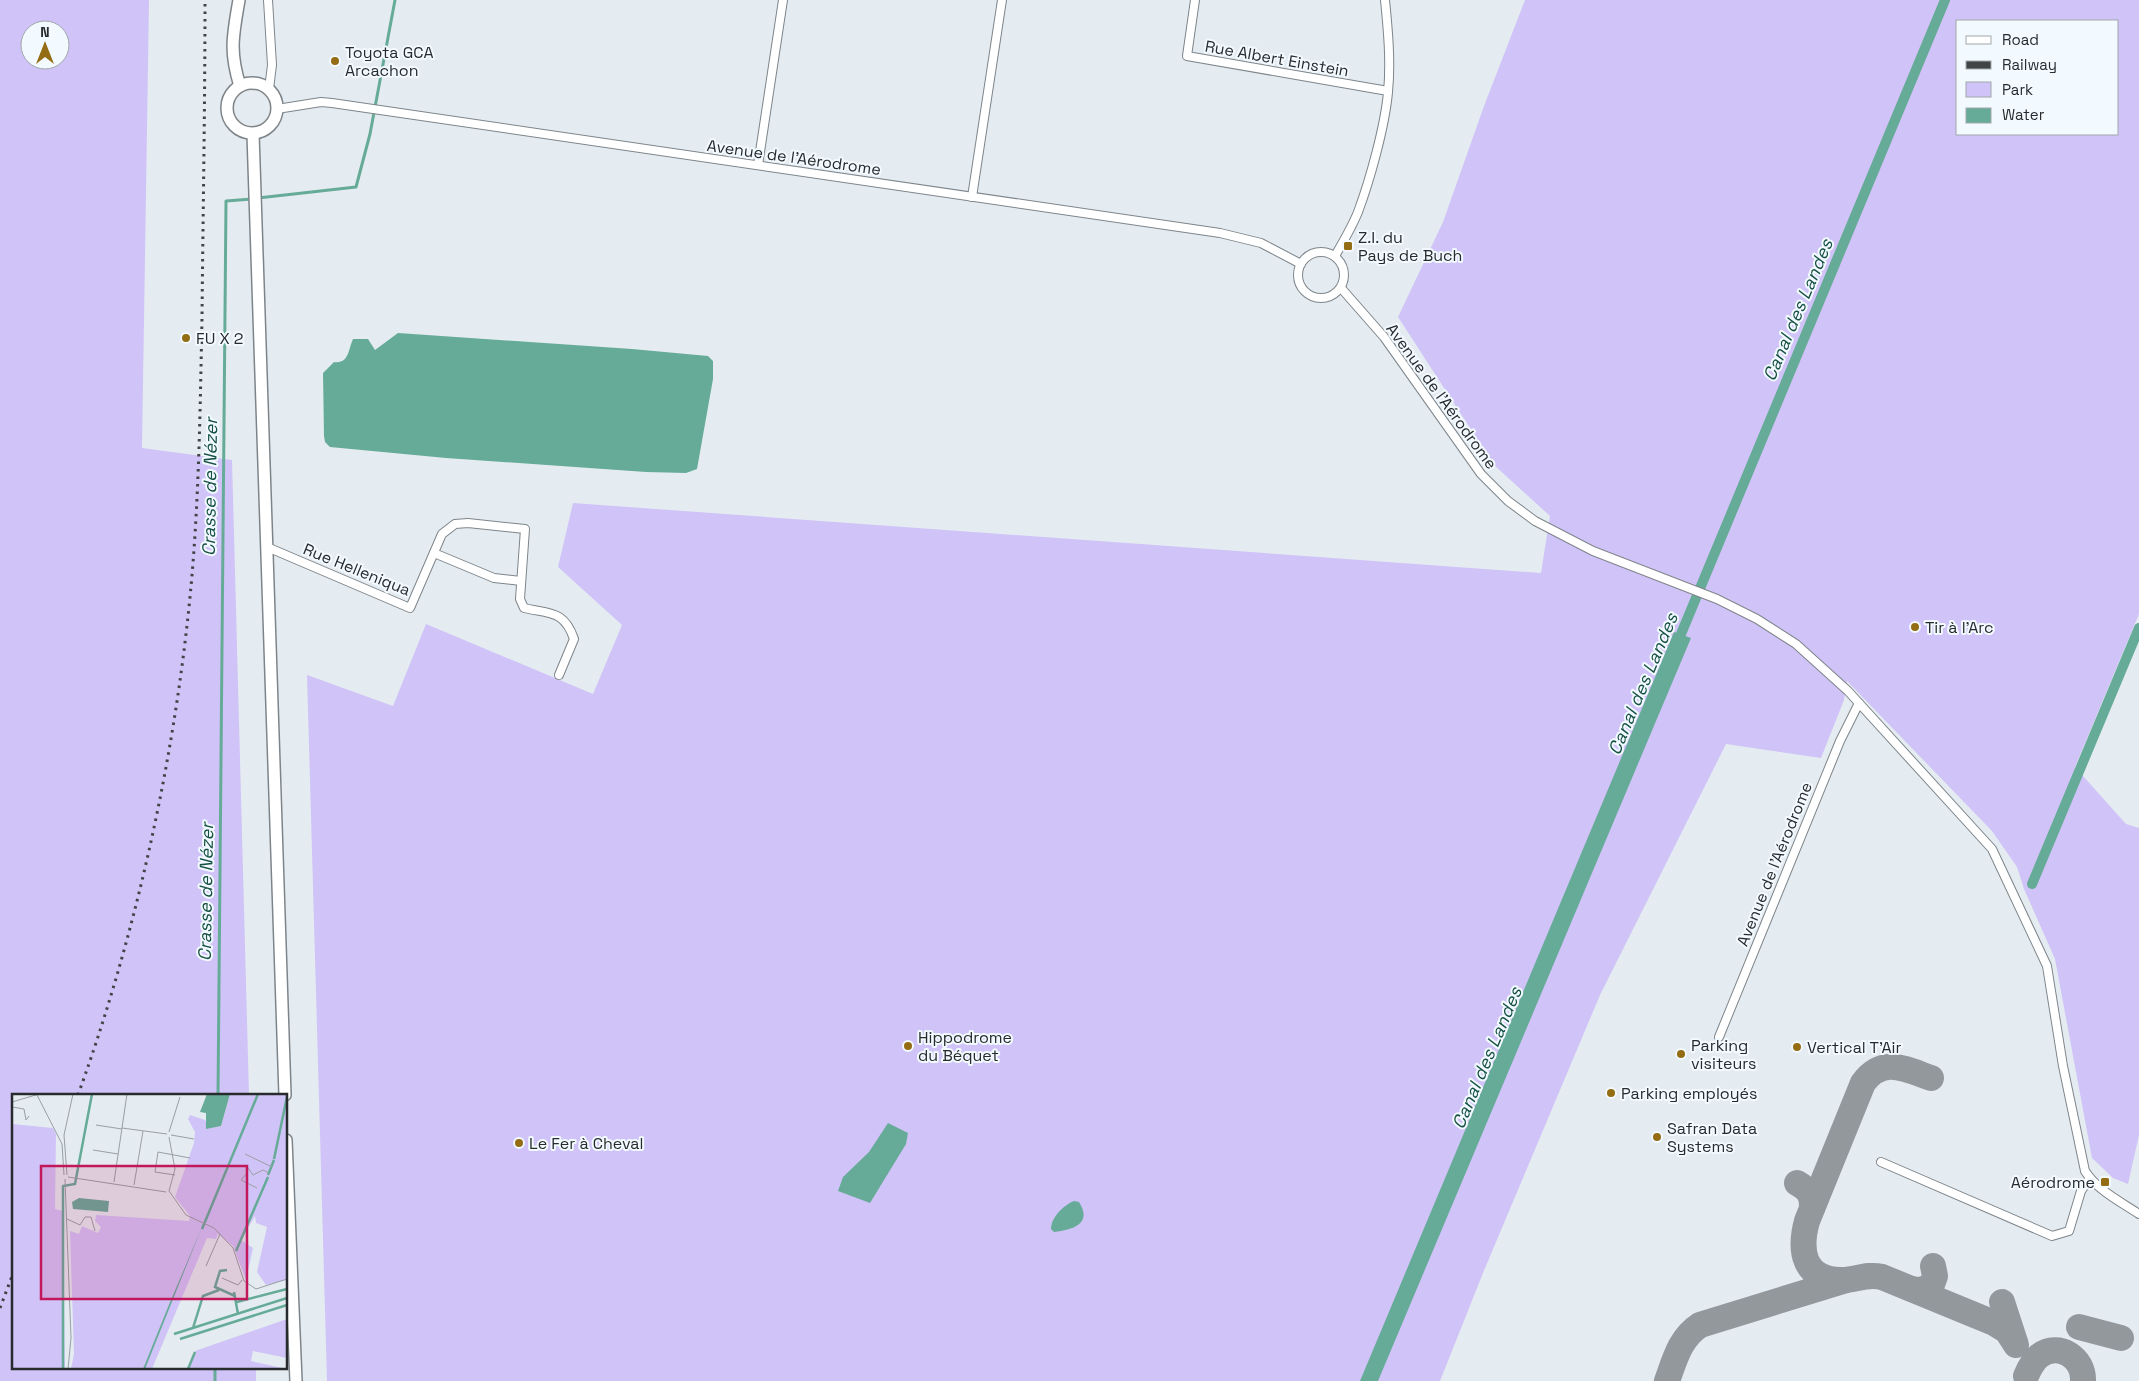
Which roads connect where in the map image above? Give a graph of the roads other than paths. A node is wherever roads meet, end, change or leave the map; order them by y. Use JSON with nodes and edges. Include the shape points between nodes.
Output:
{"nodes":[{"id":1,"x":239,"y":0,"type":"edge"},
{"id":2,"x":268,"y":0,"type":"edge"},
{"id":3,"x":783,"y":0,"type":"edge"},
{"id":4,"x":1002,"y":0,"type":"edge"},
{"id":5,"x":1195,"y":0,"type":"edge"},
{"id":6,"x":1385,"y":0,"type":"edge"},
{"id":7,"x":240,"y":86,"type":"junction"},
{"id":8,"x":269,"y":89,"type":"junction"},
{"id":9,"x":1388,"y":91,"type":"junction"},
{"id":10,"x":278,"y":109,"type":"junction"},
{"id":11,"x":253,"y":134,"type":"junction"},
{"id":12,"x":758,"y":165,"type":"junction"},
{"id":13,"x":972,"y":197,"type":"junction"},
{"id":14,"x":1335,"y":256,"type":"junction"},
{"id":15,"x":1301,"y":264,"type":"junction"},
{"id":16,"x":1341,"y":288,"type":"junction"},
{"id":17,"x":267,"y":547,"type":"junction"},
{"id":18,"x":434,"y":553,"type":"junction"},
{"id":19,"x":521,"y":582,"type":"junction"},
{"id":20,"x":559,"y":675,"type":"dead end"},
{"id":21,"x":1859,"y":703,"type":"junction"},
{"id":22,"x":1719,"y":1037,"type":"dead end"},
{"id":23,"x":285,"y":1094,"type":"edge"},
{"id":24,"x":1881,"y":1162,"type":"dead end"},
{"id":25,"x":2090,"y":1178,"type":"junction"},
{"id":26,"x":288,"y":1188,"type":"edge"},
{"id":27,"x":2139,"y":1214,"type":"edge"},
{"id":28,"x":296,"y":1381,"type":"edge"}],
"edges":[{"from":1,"to":7,"type":"main road","via":[[233,36],[233,64]]},
{"from":2,"to":8,"type":"street","via":[[272,65]]},
{"from":3,"to":12,"type":"street"},
{"from":4,"to":13,"type":"street"},
{"from":5,"to":9,"type":"street","name":"Rue Albert Einstein","via":[[1187,56]]},
{"from":6,"to":9,"type":"street"},
{"from":7,"to":8,"type":"main road","via":[[255,83]]},
{"from":7,"to":11,"type":"main road","via":[[229,98],[227,115],[237,129]]},
{"from":8,"to":10,"type":"main road"},
{"from":9,"to":14,"type":"street","via":[[1372,168],[1358,213]]},
{"from":10,"to":11,"type":"main road","via":[[267,129]]},
{"from":10,"to":12,"type":"street","name":"Avenue de l'Aérodrome","via":[[321,102]]},
{"from":11,"to":17,"type":"main road"},
{"from":12,"to":13,"type":"street","name":"Avenue de l'Aérodrome"},
{"from":13,"to":15,"type":"street","name":"Avenue de l'Aérodrome","via":[[1220,233],[1261,243]]},
{"from":14,"to":15,"type":"street","via":[[1320,252]]},
{"from":14,"to":16,"type":"street","via":[[1344,268]]},
{"from":15,"to":16,"type":"street","via":[[1298,271],[1300,285],[1310,296],[1324,298]]},
{"from":16,"to":21,"type":"street","name":"Avenue de l'Aérodrome","via":[[1384,337],[1481,474],[1508,501],[1535,522],[1593,551],[1718,599],[1757,619],[1796,644]]},
{"from":17,"to":18,"type":"street","name":"Rue Helleniqua","via":[[410,608]]},
{"from":17,"to":23,"type":"main road"},
{"from":18,"to":19,"type":"street","via":[[494,578]]},
{"from":18,"to":19,"type":"street","name":"Rue Helleniqua","via":[[442,534],[455,524],[525,529]]},
{"from":19,"to":20,"type":"street","name":"Rue Helleniqua","via":[[520,599],[524,608],[558,614],[570,626],[574,639]]},
{"from":21,"to":22,"type":"street","name":"Avenue de l'Aérodrome","via":[[1840,741]]},
{"from":21,"to":25,"type":"street","name":"Avenue de l'Aérodrome","via":[[1992,848],[2047,966],[2080,1151]]},
{"from":24,"to":25,"type":"street","via":[[2052,1236],[2069,1231],[2081,1191]]},
{"from":25,"to":27,"type":"street"},
{"from":26,"to":28,"type":"main road"}]}
